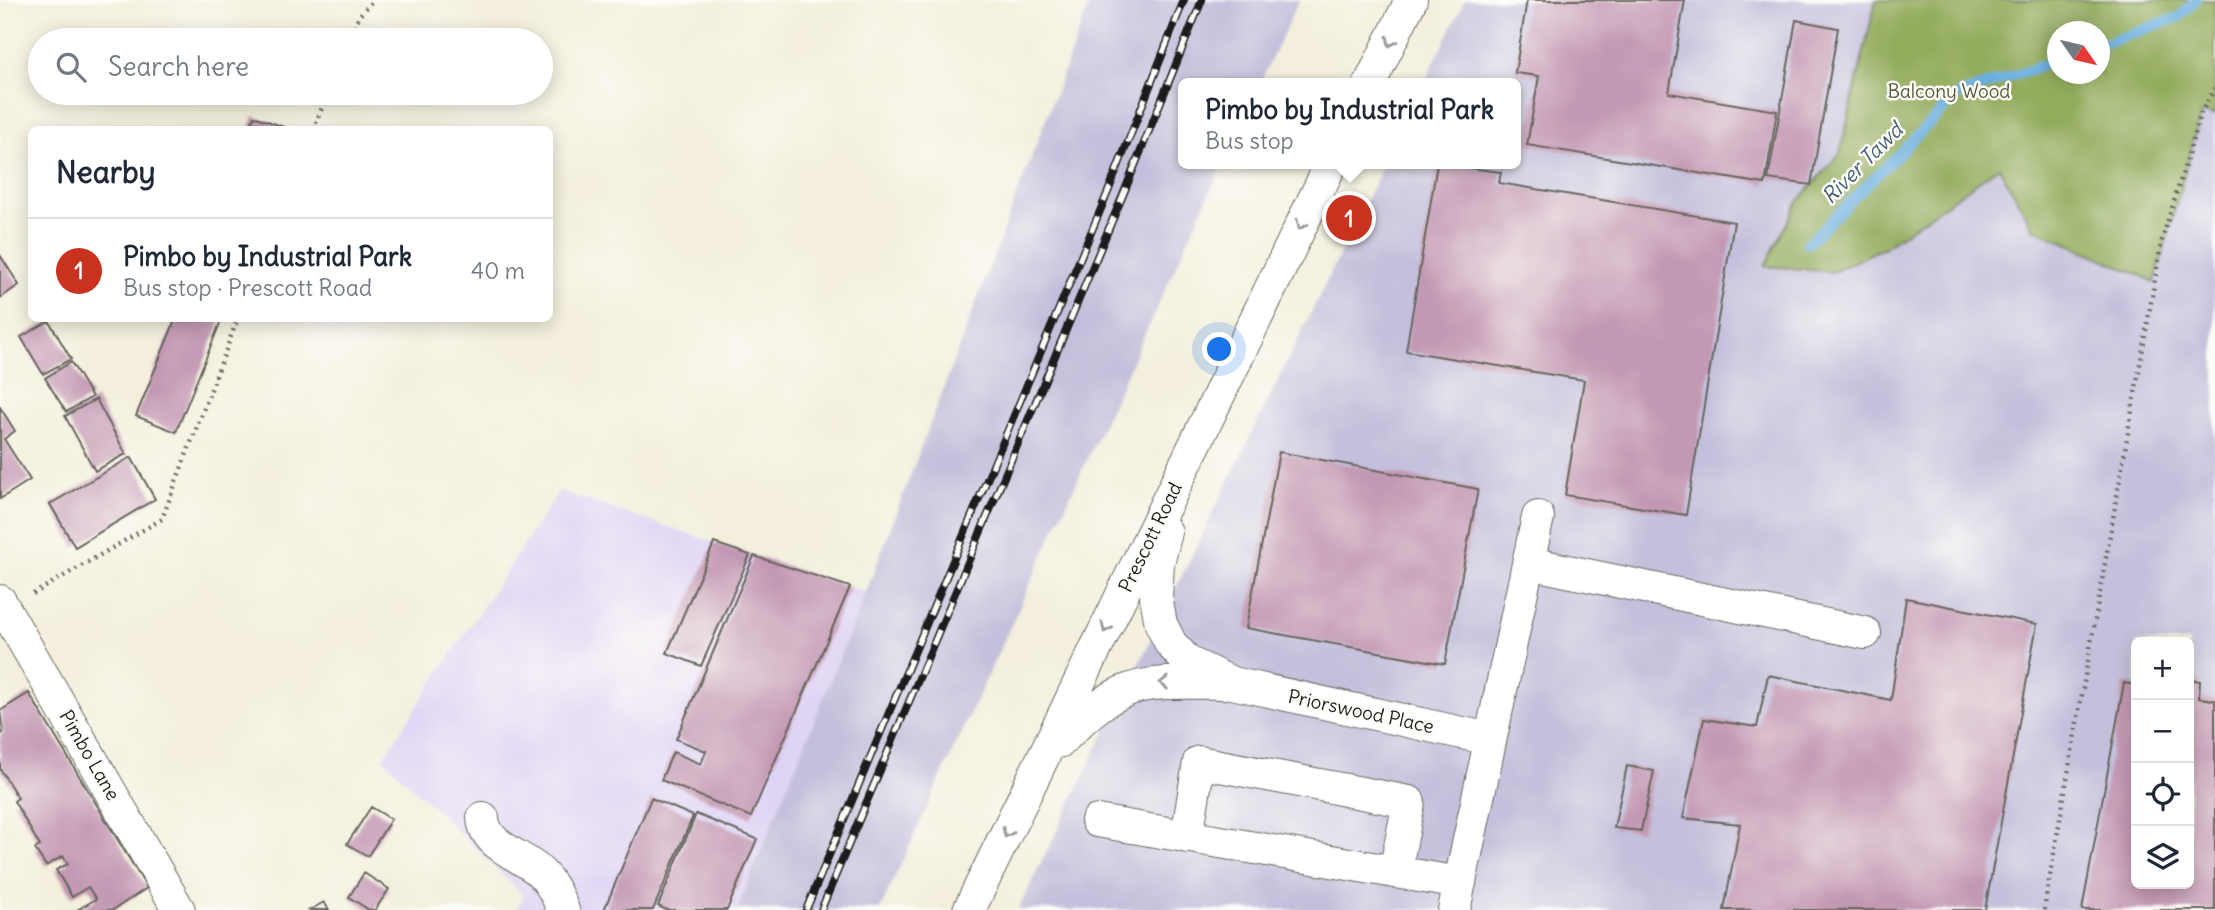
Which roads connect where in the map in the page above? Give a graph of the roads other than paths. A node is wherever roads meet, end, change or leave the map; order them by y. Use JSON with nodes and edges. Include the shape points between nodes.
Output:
{"nodes":[{"id":1,"x":1411,"y":0,"type":"edge"},
{"id":2,"x":1372,"y":78,"type":"edge"},
{"id":3,"x":1329,"y":169,"type":"edge"},
{"id":4,"x":1190,"y":453,"type":"junction"},
{"id":5,"x":1538,"y":517,"type":"dead end"},
{"id":6,"x":1529,"y":563,"type":"junction"},
{"id":7,"x":2,"y":605,"type":"edge"},
{"id":8,"x":1865,"y":633,"type":"dead end"},
{"id":9,"x":1232,"y":684,"type":"junction"},
{"id":10,"x":1490,"y":739,"type":"junction"},
{"id":11,"x":1037,"y":771,"type":"junction"},
{"id":12,"x":483,"y":818,"type":"dead end"},
{"id":13,"x":1097,"y":821,"type":"dead end"},
{"id":14,"x":1187,"y":836,"type":"junction"},
{"id":15,"x":1395,"y":872,"type":"junction"},
{"id":16,"x":1457,"y":897,"type":"edge"},
{"id":17,"x":180,"y":910,"type":"edge"},
{"id":18,"x":563,"y":910,"type":"edge"},
{"id":19,"x":969,"y":910,"type":"edge"}],
"edges":[{"from":1,"to":2,"type":"street","one_way":true},
{"from":3,"to":4,"type":"street","name":"Prescott Road","one_way":true},
{"from":4,"to":9,"type":"street","name":"Priorswood Place","via":[[1158,564],[1156,597],[1161,624],[1171,643],[1188,662]]},
{"from":4,"to":11,"type":"street","name":"Prescott Road","one_way":true},
{"from":5,"to":6,"type":"street"},
{"from":6,"to":8,"type":"street"},
{"from":6,"to":10,"type":"street"},
{"from":7,"to":17,"type":"street","name":"Pimbo Lane"},
{"from":9,"to":10,"type":"street","name":"Priorswood Place"},
{"from":9,"to":11,"type":"street","name":"Priorswood Place","one_way":true,"via":[[1155,682],[1118,692],[1080,721]]},
{"from":10,"to":16,"type":"street"},
{"from":11,"to":19,"type":"street","name":"Prescott Road","one_way":true},
{"from":12,"to":18,"type":"street","via":[[484,830],[496,844],[543,874]]},
{"from":13,"to":14,"type":"street"},
{"from":14,"to":15,"type":"street"},
{"from":14,"to":15,"type":"street","via":[[1199,762],[1409,802]]},
{"from":15,"to":16,"type":"street"}]}
